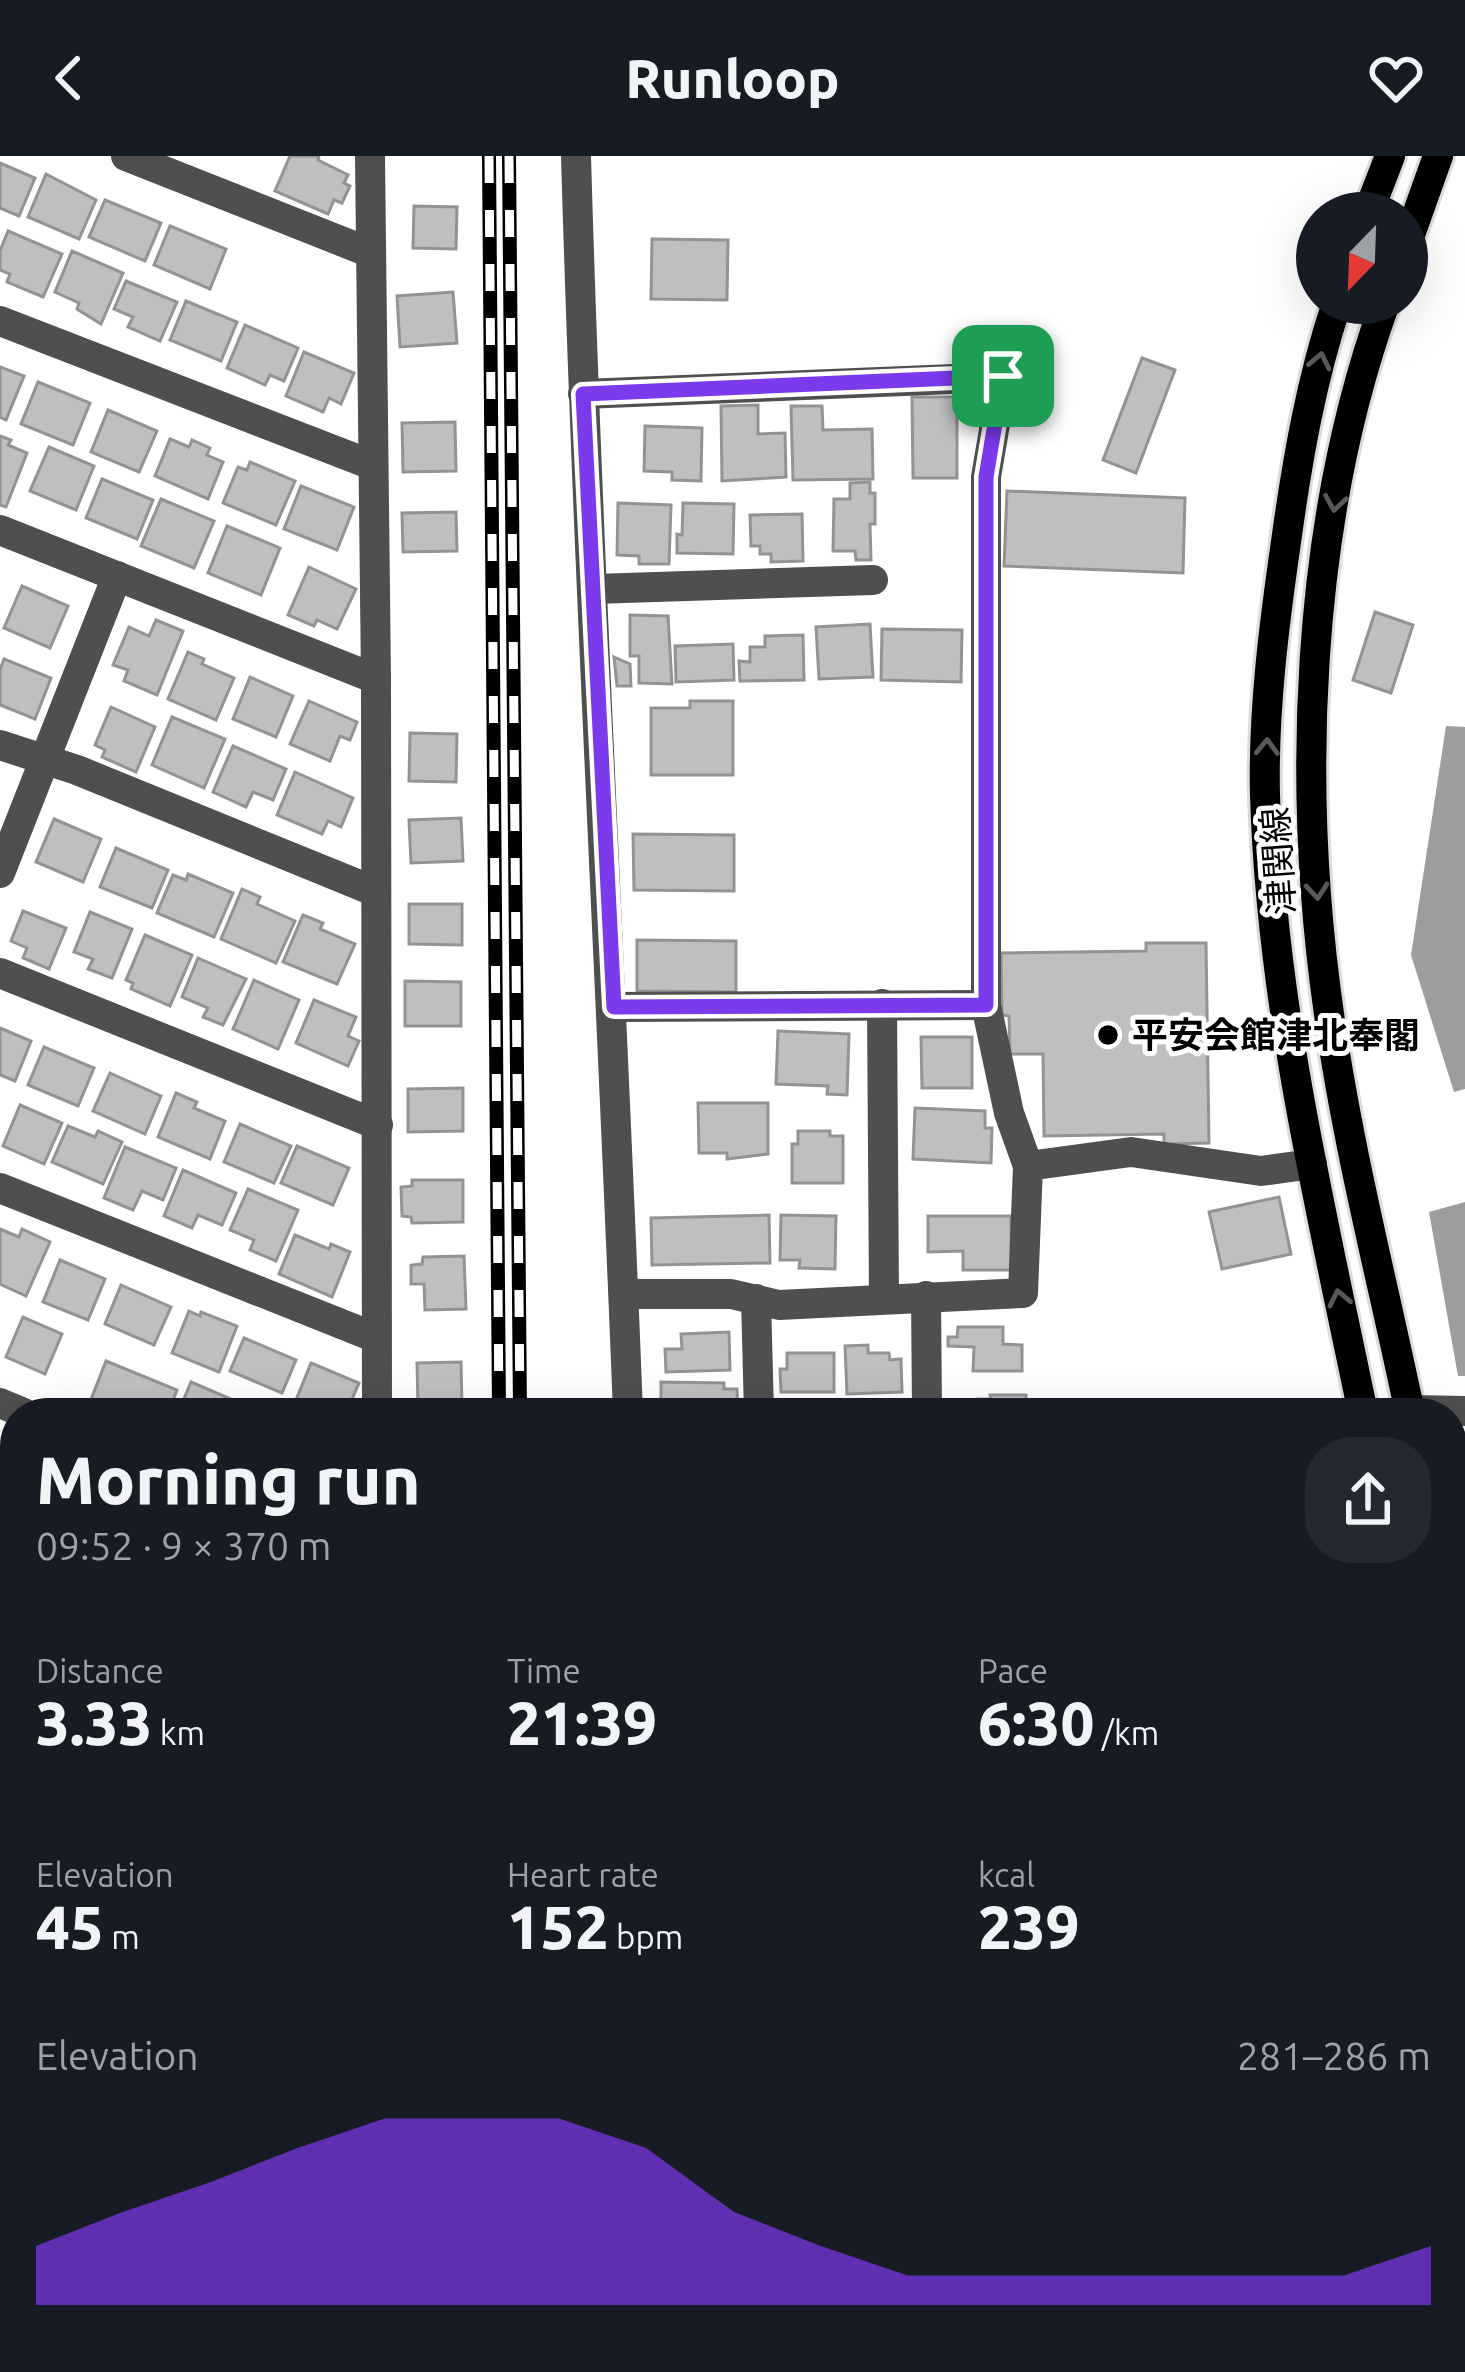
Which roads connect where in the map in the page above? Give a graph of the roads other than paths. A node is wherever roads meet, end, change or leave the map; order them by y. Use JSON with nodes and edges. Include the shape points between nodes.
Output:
{"nodes":[{"id":1,"x":126,"y":156,"type":"edge"},
{"id":2,"x":370,"y":156,"type":"edge"},
{"id":3,"x":576,"y":156,"type":"edge"},
{"id":4,"x":1390,"y":156,"type":"edge"},
{"id":5,"x":1438,"y":156,"type":"edge"},
{"id":6,"x":1376,"y":192,"type":"edge"},
{"id":7,"x":1425,"y":192,"type":"edge"},
{"id":8,"x":371,"y":253,"type":"junction"},
{"id":9,"x":0,"y":321,"type":"edge"},
{"id":10,"x":1330,"y":324,"type":"edge"},
{"id":11,"x":1378,"y":324,"type":"edge"},
{"id":12,"x":583,"y":394,"type":"junction"},
{"id":13,"x":373,"y":465,"type":"junction"},
{"id":14,"x":0,"y":530,"type":"edge"},
{"id":15,"x":117,"y":576,"type":"junction"},
{"id":16,"x":873,"y":580,"type":"dead end"},
{"id":17,"x":594,"y":589,"type":"junction"},
{"id":18,"x":376,"y":679,"type":"junction"},
{"id":19,"x":0,"y":745,"type":"edge"},
{"id":20,"x":44,"y":760,"type":"junction"},
{"id":21,"x":0,"y":873,"type":"edge"},
{"id":22,"x":374,"y":891,"type":"junction"},
{"id":23,"x":0,"y":973,"type":"edge"},
{"id":24,"x":882,"y":1004,"type":"junction"},
{"id":25,"x":986,"y":1005,"type":"junction"},
{"id":26,"x":614,"y":1007,"type":"junction"},
{"id":27,"x":378,"y":1125,"type":"junction"},
{"id":28,"x":1312,"y":1164,"type":"junction"},
{"id":29,"x":1028,"y":1166,"type":"junction"},
{"id":30,"x":0,"y":1188,"type":"edge"},
{"id":31,"x":624,"y":1294,"type":"junction"},
{"id":32,"x":926,"y":1296,"type":"junction"},
{"id":33,"x":756,"y":1299,"type":"junction"},
{"id":34,"x":884,"y":1299,"type":"junction"},
{"id":35,"x":374,"y":1337,"type":"junction"},
{"id":36,"x":376,"y":1398,"type":"edge"},
{"id":37,"x":627,"y":1398,"type":"edge"},
{"id":38,"x":759,"y":1398,"type":"edge"},
{"id":39,"x":927,"y":1398,"type":"edge"},
{"id":40,"x":1360,"y":1398,"type":"edge"},
{"id":41,"x":1407,"y":1398,"type":"edge"}],
"edges":[{"from":1,"to":8,"type":"street"},
{"from":2,"to":8,"type":"street"},
{"from":3,"to":12,"type":"street"},
{"from":4,"to":6,"type":"main road"},
{"from":5,"to":7,"type":"main road"},
{"from":8,"to":13,"type":"street"},
{"from":9,"to":13,"type":"street"},
{"from":28,"to":10,"type":"main road","name":"津関線","one_way":true,"via":[[1269,874],[1268,710],[1294,484]]},
{"from":11,"to":41,"type":"main road","name":"津関線","one_way":true,"via":[[1337,492],[1320,607],[1312,805],[1330,1022]]},
{"from":12,"to":17,"type":"street"},
{"from":12,"to":25,"type":"street","via":[[1003,376],[986,477]]},
{"from":13,"to":18,"type":"street"},
{"from":14,"to":15,"type":"street"},
{"from":15,"to":18,"type":"street"},
{"from":15,"to":20,"type":"street"},
{"from":16,"to":17,"type":"street"},
{"from":17,"to":26,"type":"street"},
{"from":18,"to":22,"type":"street"},
{"from":19,"to":20,"type":"street"},
{"from":20,"to":21,"type":"street"},
{"from":20,"to":22,"type":"street"},
{"from":22,"to":27,"type":"street"},
{"from":23,"to":27,"type":"street"},
{"from":24,"to":25,"type":"street"},
{"from":24,"to":26,"type":"street"},
{"from":24,"to":34,"type":"street"},
{"from":25,"to":29,"type":"street"},
{"from":26,"to":31,"type":"street"},
{"from":27,"to":35,"type":"street"},
{"from":28,"to":29,"type":"street","via":[[1262,1171],[1131,1152]]},
{"from":40,"to":28,"type":"main road","name":"津関線","one_way":true},
{"from":29,"to":32,"type":"street","via":[[1023,1293]]},
{"from":30,"to":35,"type":"street"},
{"from":31,"to":33,"type":"street"},
{"from":31,"to":37,"type":"street"},
{"from":32,"to":34,"type":"street"},
{"from":32,"to":39,"type":"street"},
{"from":33,"to":34,"type":"street"},
{"from":33,"to":38,"type":"street"},
{"from":35,"to":36,"type":"street"}]}
